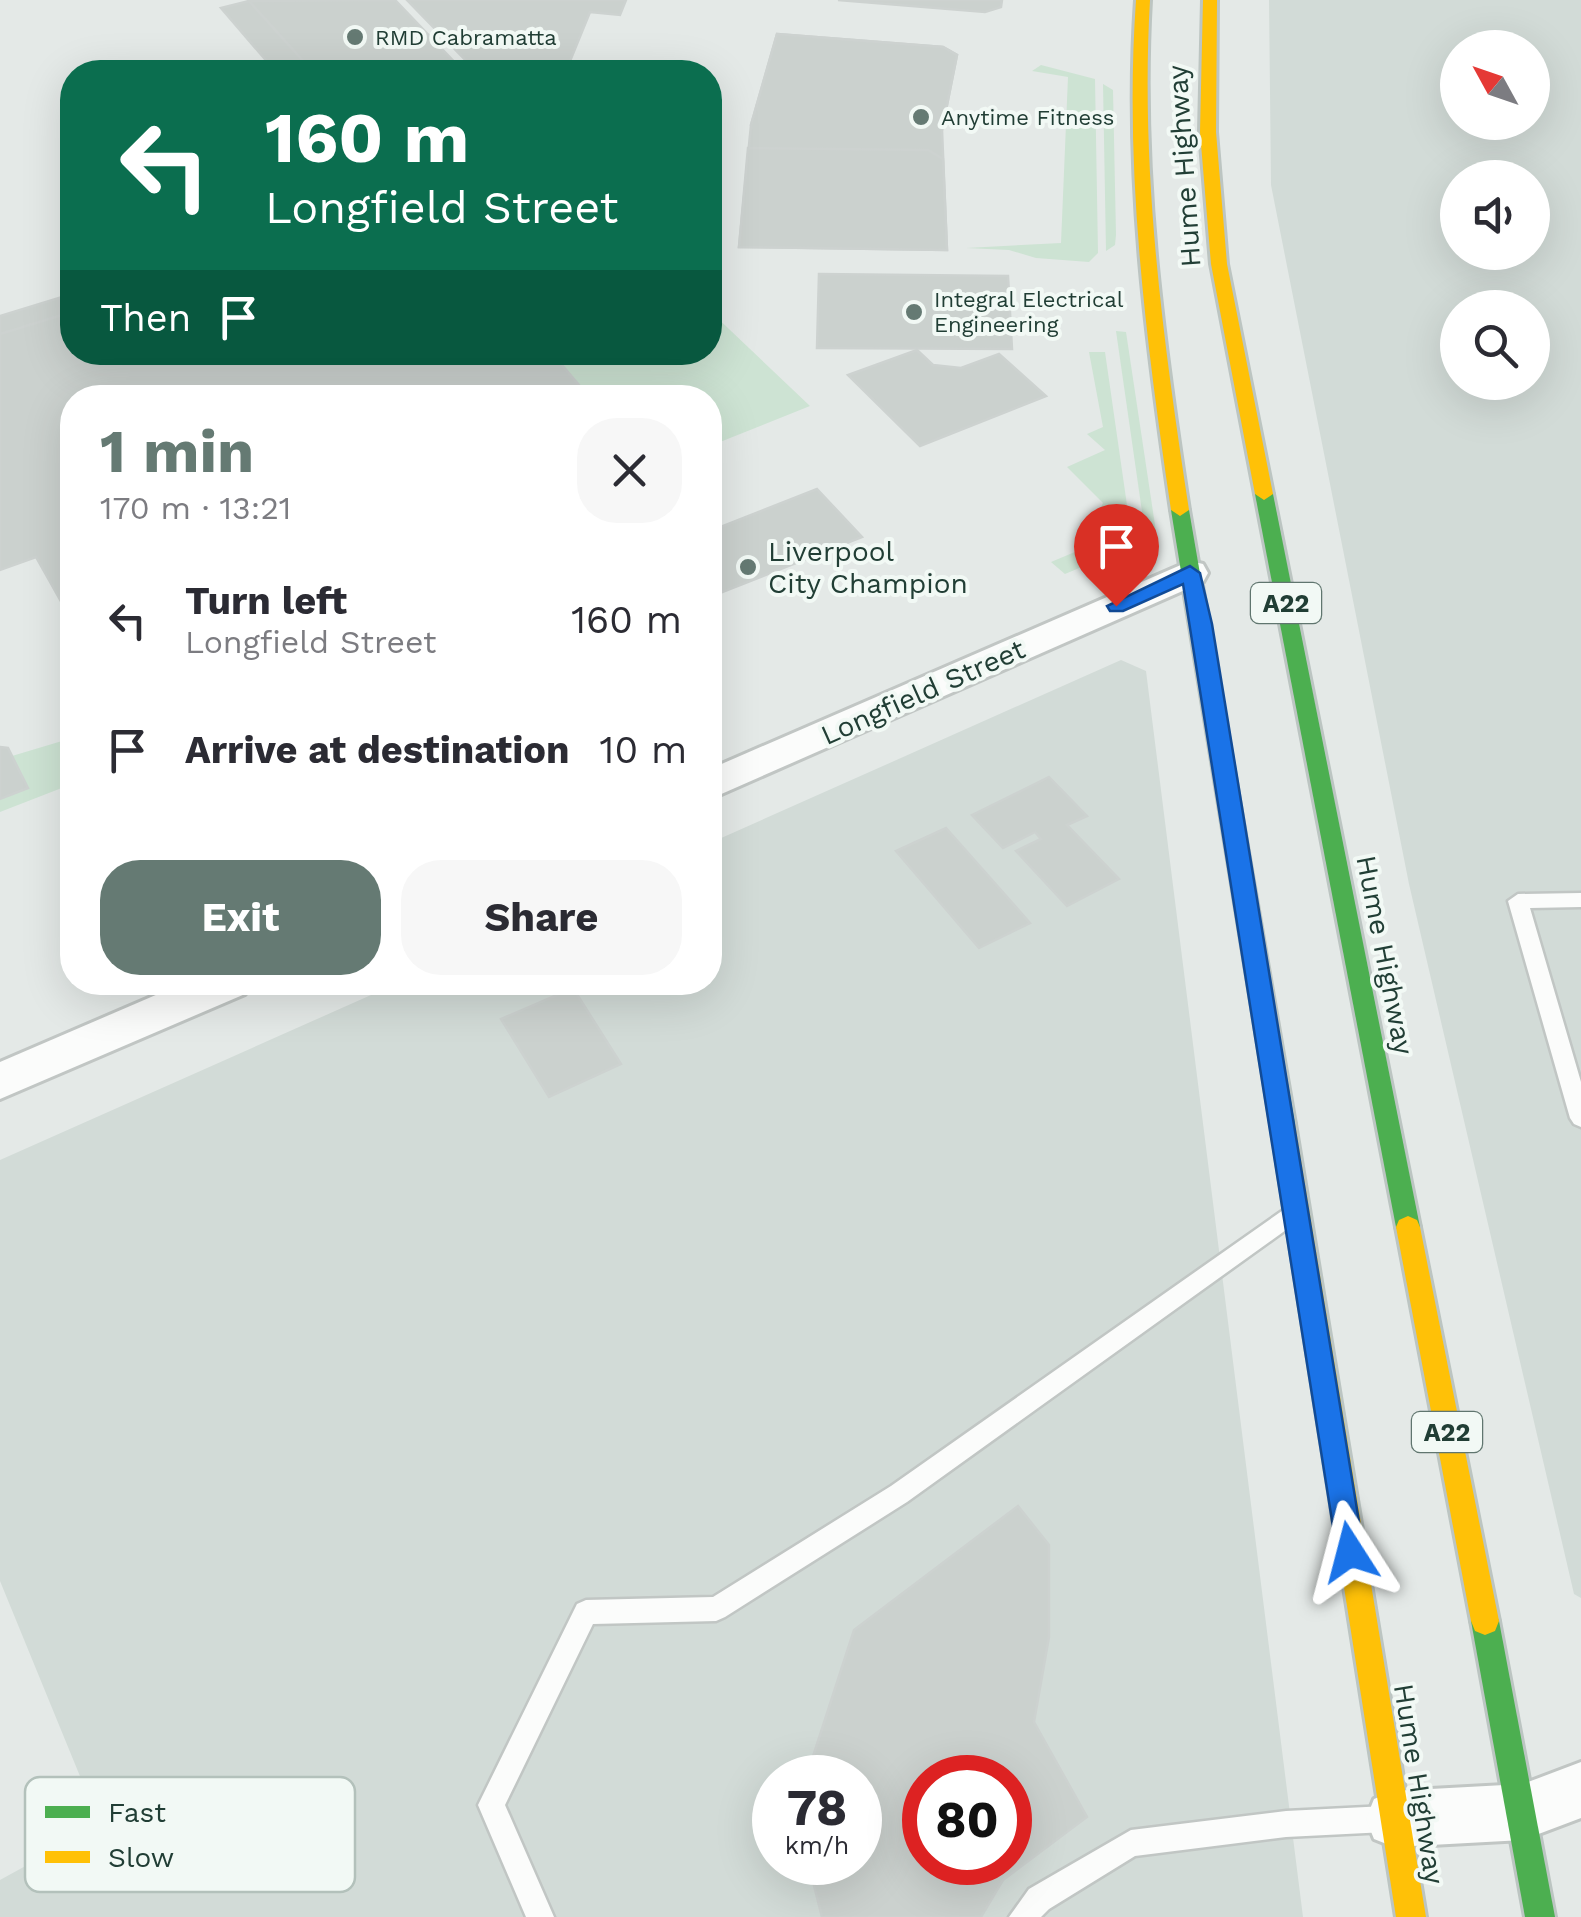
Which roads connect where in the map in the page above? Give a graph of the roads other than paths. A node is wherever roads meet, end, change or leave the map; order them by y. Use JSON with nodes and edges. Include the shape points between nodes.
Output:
{"nodes":[{"id":1,"x":1143,"y":0,"type":"edge"},
{"id":2,"x":1210,"y":0,"type":"edge"},
{"id":3,"x":1190,"y":573,"type":"junction"},
{"id":4,"x":722,"y":779,"type":"edge"},
{"id":5,"x":1581,"y":900,"type":"edge"},
{"id":6,"x":200,"y":995,"type":"edge"},
{"id":7,"x":0,"y":1081,"type":"edge"},
{"id":8,"x":1581,"y":1118,"type":"edge"},
{"id":9,"x":1295,"y":1210,"type":"junction"},
{"id":10,"x":1581,"y":1790,"type":"edge"},
{"id":11,"x":1523,"y":1812,"type":"junction"},
{"id":12,"x":1394,"y":1819,"type":"junction"},
{"id":13,"x":540,"y":1917,"type":"edge"},
{"id":14,"x":1023,"y":1917,"type":"edge"},
{"id":15,"x":1410,"y":1917,"type":"edge"},
{"id":16,"x":1540,"y":1917,"type":"edge"}],
"edges":[{"from":1,"to":3,"type":"highway","name":"Hume Highway","via":[[1136,177]]},
{"from":2,"to":11,"type":"highway","name":"Hume Highway","number":"A22","via":[[1208,155],[1219,264]]},
{"from":3,"to":4,"type":"street","name":"Longfield Street"},
{"from":3,"to":9,"type":"highway","name":"Hume Highway"},
{"from":5,"to":8,"type":"lane","via":[[1518,901]]},
{"from":6,"to":7,"type":"street"},
{"from":9,"to":12,"type":"highway","name":"Hume Highway"},
{"from":9,"to":13,"type":"lane","via":[[899,1494],[716,1609],[586,1612],[492,1805]]},
{"from":10,"to":11,"type":"street"},
{"from":11,"to":12,"type":"street"},
{"from":11,"to":16,"type":"highway","name":"Hume Highway","number":"A22"},
{"from":12,"to":14,"type":"lane","via":[[1131,1843],[1039,1899]]},
{"from":12,"to":15,"type":"highway","name":"Hume Highway"}]}
